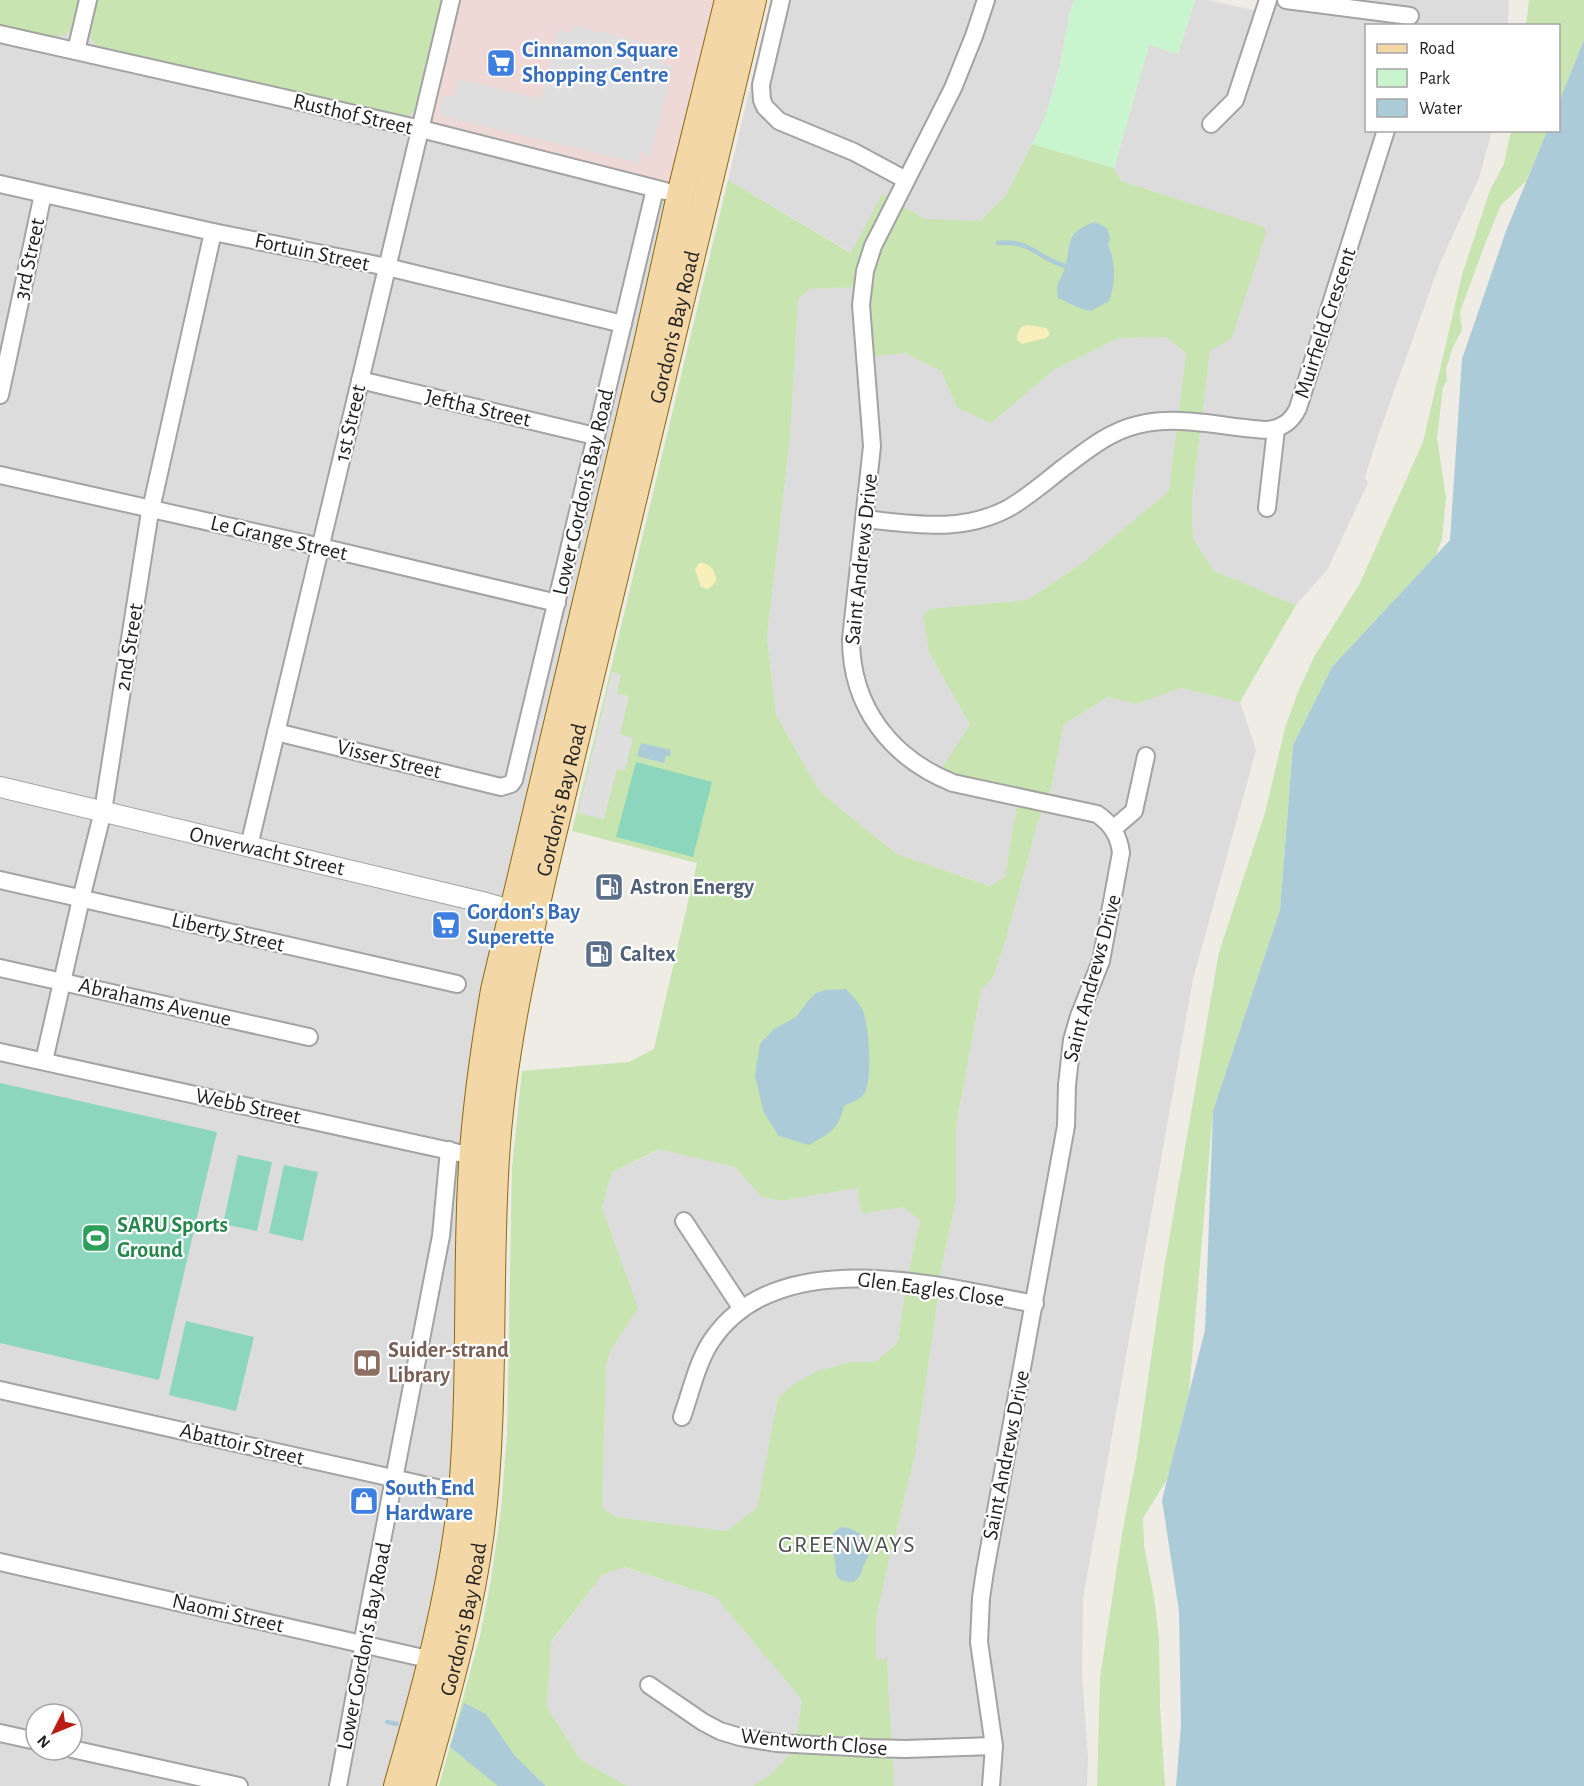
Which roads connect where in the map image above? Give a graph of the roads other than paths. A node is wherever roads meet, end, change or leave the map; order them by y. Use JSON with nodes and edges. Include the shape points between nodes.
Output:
{"nodes":[{"id":1,"x":88,"y":0,"type":"edge"},
{"id":2,"x":451,"y":0,"type":"edge"},
{"id":3,"x":728,"y":0,"type":"edge"},
{"id":4,"x":753,"y":0,"type":"edge"},
{"id":5,"x":781,"y":0,"type":"edge"},
{"id":6,"x":986,"y":0,"type":"edge"},
{"id":7,"x":1268,"y":0,"type":"edge"},
{"id":8,"x":1286,"y":0,"type":"edge"},
{"id":9,"x":1410,"y":14,"type":"edge"},
{"id":10,"x":0,"y":34,"type":"edge"},
{"id":11,"x":76,"y":51,"type":"junction"},
{"id":12,"x":1211,"y":124,"type":"dead end"},
{"id":13,"x":421,"y":129,"type":"junction"},
{"id":14,"x":1385,"y":132,"type":"edge"},
{"id":15,"x":906,"y":180,"type":"junction"},
{"id":16,"x":0,"y":184,"type":"edge"},
{"id":17,"x":655,"y":189,"type":"junction"},
{"id":18,"x":43,"y":194,"type":"junction"},
{"id":19,"x":680,"y":195,"type":"junction"},
{"id":20,"x":705,"y":202,"type":"junction"},
{"id":21,"x":213,"y":232,"type":"junction"},
{"id":22,"x":387,"y":267,"type":"junction"},
{"id":23,"x":623,"y":324,"type":"junction"},
{"id":24,"x":360,"y":380,"type":"junction"},
{"id":25,"x":0,"y":395,"type":"edge"},
{"id":26,"x":1275,"y":429,"type":"junction"},
{"id":27,"x":596,"y":436,"type":"junction"},
{"id":28,"x":0,"y":475,"type":"edge"},
{"id":29,"x":152,"y":508,"type":"junction"},
{"id":30,"x":1267,"y":508,"type":"dead end"},
{"id":31,"x":864,"y":519,"type":"junction"},
{"id":32,"x":321,"y":547,"type":"junction"},
{"id":33,"x":557,"y":603,"type":"junction"},
{"id":34,"x":582,"y":668,"type":"junction"},
{"id":35,"x":276,"y":732,"type":"junction"},
{"id":36,"x":1146,"y":756,"type":"dead end"},
{"id":37,"x":0,"y":787,"type":"edge"},
{"id":38,"x":501,"y":787,"type":"joint"},
{"id":39,"x":103,"y":811,"type":"junction"},
{"id":40,"x":1113,"y":829,"type":"junction"},
{"id":41,"x":249,"y":846,"type":"junction"},
{"id":42,"x":0,"y":880,"type":"edge"},
{"id":43,"x":81,"y":899,"type":"junction"},
{"id":44,"x":523,"y":913,"type":"junction"},
{"id":45,"x":0,"y":968,"type":"edge"},
{"id":46,"x":62,"y":982,"type":"junction"},
{"id":47,"x":457,"y":984,"type":"dead end"},
{"id":48,"x":309,"y":1037,"type":"dead end"},
{"id":49,"x":0,"y":1052,"type":"edge"},
{"id":50,"x":45,"y":1061,"type":"junction"},
{"id":51,"x":473,"y":1154,"type":"junction"},
{"id":52,"x":684,"y":1221,"type":"dead end"},
{"id":53,"x":1035,"y":1304,"type":"junction"},
{"id":54,"x":742,"y":1309,"type":"junction"},
{"id":55,"x":0,"y":1390,"type":"edge"},
{"id":56,"x":682,"y":1417,"type":"dead end"},
{"id":57,"x":396,"y":1479,"type":"junction"},
{"id":58,"x":473,"y":1493,"type":"junction"},
{"id":59,"x":0,"y":1562,"type":"edge"},
{"id":60,"x":363,"y":1643,"type":"junction"},
{"id":61,"x":444,"y":1662,"type":"junction"},
{"id":62,"x":649,"y":1684,"type":"dead end"},
{"id":63,"x":0,"y":1732,"type":"edge"},
{"id":64,"x":24,"y":1738,"type":"edge"},
{"id":65,"x":994,"y":1746,"type":"junction"},
{"id":66,"x":84,"y":1752,"type":"edge"},
{"id":67,"x":239,"y":1786,"type":"edge"},
{"id":68,"x":338,"y":1786,"type":"edge"},
{"id":69,"x":397,"y":1786,"type":"edge"},
{"id":70,"x":422,"y":1786,"type":"edge"},
{"id":71,"x":991,"y":1786,"type":"edge"}],
"edges":[{"from":1,"to":11,"type":"street"},
{"from":2,"to":13,"type":"street","name":"1st Street"},
{"from":3,"to":19,"type":"main road","name":"Gordon's Bay Road"},
{"from":4,"to":20,"type":"main road","name":"Gordon's Bay Road"},
{"from":5,"to":15,"type":"street","via":[[761,85],[762,100],[769,112],[779,121],[854,152]]},
{"from":6,"to":15,"type":"street","name":"Saint Andrews Drive","via":[[957,80]]},
{"from":7,"to":12,"type":"street","via":[[1235,100]]},
{"from":8,"to":9,"type":"street"},
{"from":10,"to":11,"type":"street","name":"Rusthof Street"},
{"from":11,"to":13,"type":"street","name":"Rusthof Street"},
{"from":13,"to":17,"type":"street","name":"Rusthof Street"},
{"from":13,"to":22,"type":"street","name":"1st Street"},
{"from":14,"to":26,"type":"street","name":"Muirfield Crescent","via":[[1298,408],[1289,422]]},
{"from":15,"to":31,"type":"street","name":"Saint Andrews Drive","via":[[868,258],[862,288],[872,446]]},
{"from":16,"to":18,"type":"street","name":"Fortuin Street"},
{"from":17,"to":19,"type":"street","name":"Rusthof Street"},
{"from":17,"to":23,"type":"street","name":"Lower Gordon's Bay Road"},
{"from":18,"to":21,"type":"street","name":"Fortuin Street"},
{"from":18,"to":25,"type":"street","name":"3rd Street"},
{"from":19,"to":20,"type":"street","name":"Rusthof Street"},
{"from":19,"to":34,"type":"main road","name":"Gordon's Bay Road"},
{"from":20,"to":34,"type":"main road","name":"Gordon's Bay Road"},
{"from":21,"to":22,"type":"street","name":"Fortuin Street"},
{"from":21,"to":29,"type":"street","name":"2nd Street"},
{"from":22,"to":23,"type":"street","name":"Fortuin Street"},
{"from":22,"to":24,"type":"street","name":"1st Street"},
{"from":23,"to":27,"type":"street","name":"Lower Gordon's Bay Road"},
{"from":24,"to":27,"type":"street","name":"Jeftha Street"},
{"from":24,"to":32,"type":"street","name":"1st Street"},
{"from":26,"to":30,"type":"street"},
{"from":26,"to":31,"type":"street","via":[[1178,421],[1137,425],[1094,444],[1020,501],[979,520],[935,526]]},
{"from":27,"to":33,"type":"street","name":"Lower Gordon's Bay Road"},
{"from":28,"to":29,"type":"street","name":"Le Grange Street"},
{"from":29,"to":32,"type":"street","name":"Le Grange Street"},
{"from":29,"to":39,"type":"street","name":"2nd Street"},
{"from":31,"to":40,"type":"street","name":"Saint Andrews Drive","via":[[851,653],[859,690],[882,732],[907,758],[937,777],[1090,812]]},
{"from":32,"to":33,"type":"street","name":"Le Grange Street"},
{"from":32,"to":35,"type":"street","name":"1st Street"},
{"from":33,"to":38,"type":"street","name":"Lower Gordon's Bay Road","via":[[516,776],[511,784]]},
{"from":34,"to":44,"type":"main road","name":"Gordon's Bay Road"},
{"from":35,"to":38,"type":"street","name":"Visser Street"},
{"from":35,"to":41,"type":"street","name":"1st Street"},
{"from":36,"to":40,"type":"street","via":[[1134,811]]},
{"from":37,"to":39,"type":"street","name":"Onverwacht Street"},
{"from":39,"to":41,"type":"street","name":"Onverwacht Street"},
{"from":39,"to":43,"type":"street","name":"2nd Street"},
{"from":40,"to":53,"type":"street","name":"Saint Andrews Drive","via":[[1120,844],[1121,862],[1101,961],[1072,1040],[1066,1126]]},
{"from":41,"to":44,"type":"street","name":"Onverwacht Street"},
{"from":42,"to":43,"type":"street","name":"Liberty Street"},
{"from":43,"to":46,"type":"street","name":"2nd Street"},
{"from":43,"to":47,"type":"street","name":"Liberty Street"},
{"from":44,"to":51,"type":"main road","name":"Gordon's Bay Road","via":[[488,1026]]},
{"from":44,"to":51,"type":"main road","name":"Gordon's Bay Road","via":[[509,1044]]},
{"from":45,"to":46,"type":"street","name":"Abrahams Avenue"},
{"from":46,"to":48,"type":"street","name":"Abrahams Avenue"},
{"from":46,"to":50,"type":"street","name":"2nd Street"},
{"from":49,"to":50,"type":"street","name":"Webb Street"},
{"from":50,"to":51,"type":"street","name":"Webb Street"},
{"from":51,"to":57,"type":"street","name":"Lower Gordon's Bay Road","via":[[441,1236]]},
{"from":51,"to":58,"type":"main road","name":"Gordon's Bay Road","via":[[490,1411]]},
{"from":52,"to":54,"type":"street"},
{"from":53,"to":54,"type":"street","name":"Glen Eagles Close","via":[[936,1285],[844,1278],[779,1290]]},
{"from":53,"to":65,"type":"street","name":"Saint Andrews Drive","via":[[981,1598],[980,1656]]},
{"from":54,"to":56,"type":"street","name":"Glen Eagles Close","via":[[719,1330],[706,1349]]},
{"from":55,"to":57,"type":"street","name":"Abattoir Street"},
{"from":57,"to":58,"type":"street","name":"Abattoir Street"},
{"from":57,"to":60,"type":"street","name":"Lower Gordon's Bay Road"},
{"from":58,"to":61,"type":"main road","name":"Gordon's Bay Road","via":[[475,1573]]},
{"from":59,"to":60,"type":"street","name":"Naomi Street"},
{"from":60,"to":61,"type":"street","name":"Naomi Street"},
{"from":60,"to":68,"type":"street","name":"Lower Gordon's Bay Road"},
{"from":61,"to":69,"type":"main road","name":"Gordon's Bay Road"},
{"from":61,"to":70,"type":"main road","name":"Gordon's Bay Road"},
{"from":62,"to":65,"type":"street","name":"Wentworth Close","via":[[703,1722],[740,1737],[881,1749]]},
{"from":63,"to":64,"type":"street"},
{"from":65,"to":71,"type":"street","name":"Saint Andrews Drive"},
{"from":66,"to":67,"type":"street"}]}
